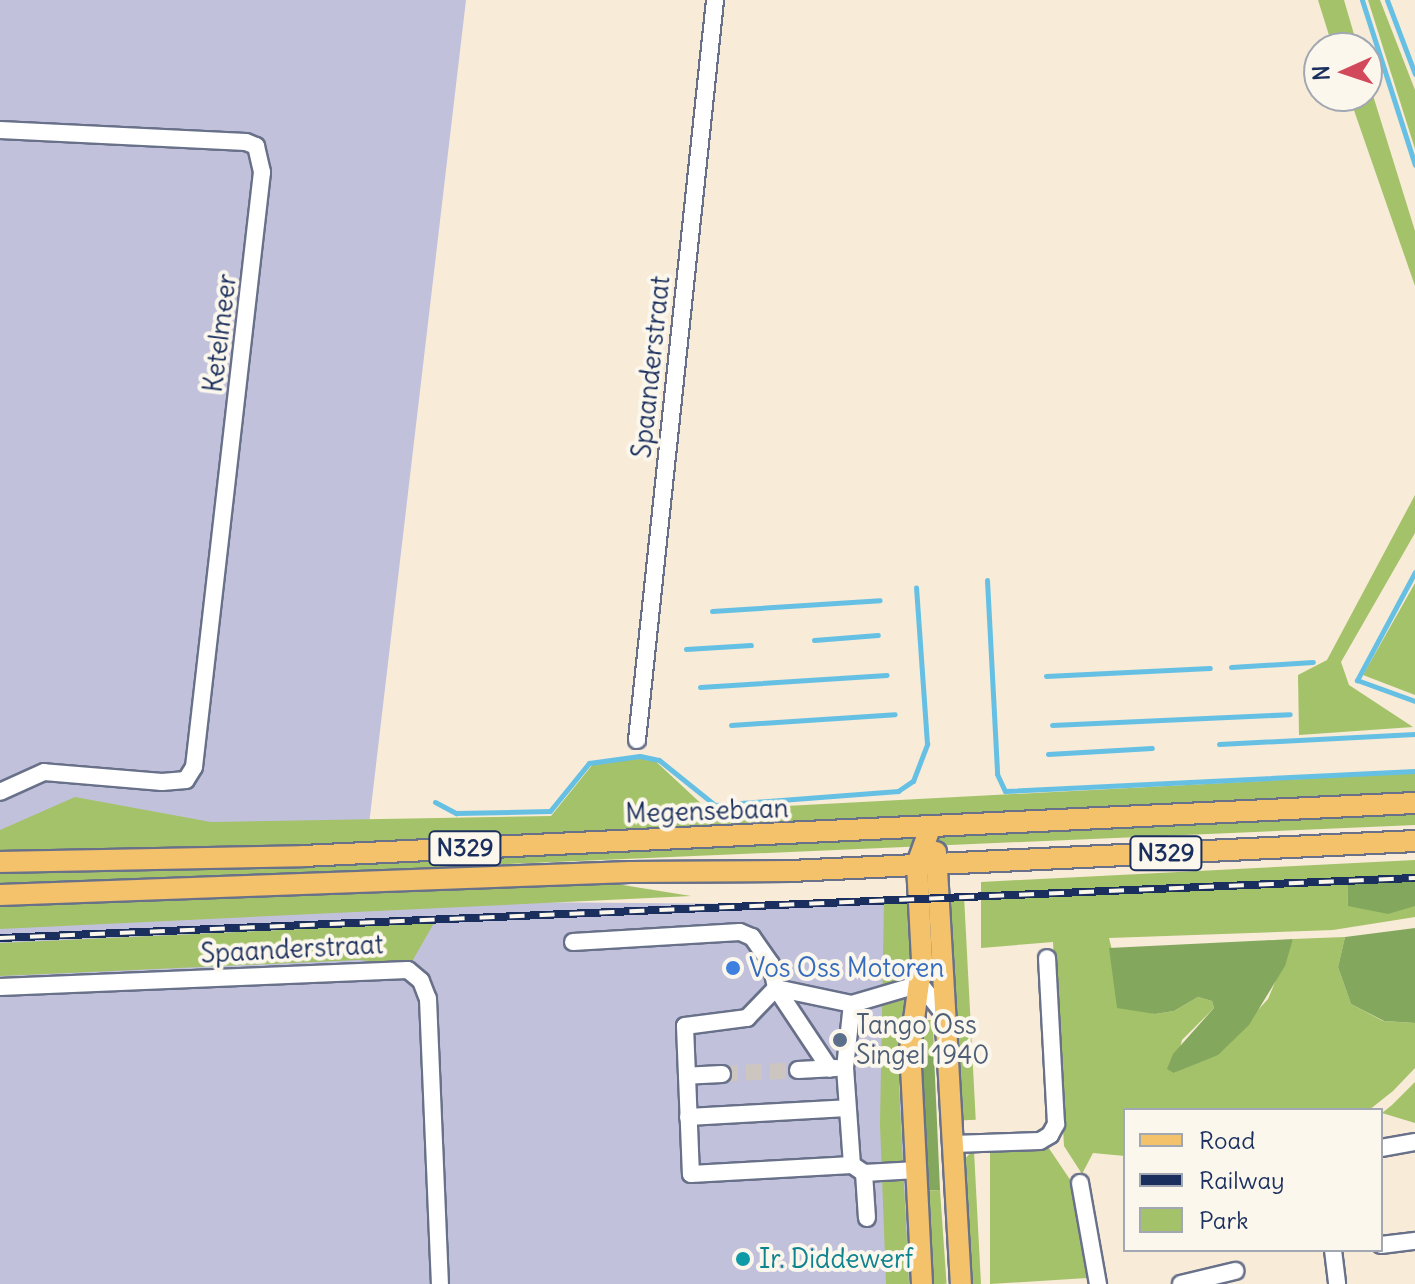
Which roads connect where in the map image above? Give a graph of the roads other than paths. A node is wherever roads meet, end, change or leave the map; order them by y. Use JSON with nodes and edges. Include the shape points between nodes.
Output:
{"nodes":[{"id":1,"x":715,"y":0,"type":"edge"},
{"id":2,"x":0,"y":130,"type":"edge"},
{"id":3,"x":637,"y":740,"type":"dead end"},
{"id":4,"x":0,"y":792,"type":"edge"},
{"id":5,"x":1415,"y":803,"type":"edge"},
{"id":6,"x":930,"y":829,"type":"junction"},
{"id":7,"x":1415,"y":841,"type":"edge"},
{"id":8,"x":0,"y":862,"type":"edge"},
{"id":9,"x":917,"y":864,"type":"junction"},
{"id":10,"x":940,"y":864,"type":"junction"},
{"id":11,"x":0,"y":895,"type":"edge"},
{"id":12,"x":573,"y":942,"type":"dead end"},
{"id":13,"x":1047,"y":958,"type":"dead end"},
{"id":14,"x":920,"y":984,"type":"junction"},
{"id":15,"x":0,"y":987,"type":"edge"},
{"id":16,"x":776,"y":988,"type":"junction"},
{"id":17,"x":852,"y":1004,"type":"junction"},
{"id":18,"x":947,"y":1018,"type":"junction"},
{"id":19,"x":837,"y":1068,"type":"junction"},
{"id":20,"x":798,"y":1070,"type":"tunnel mouth"},
{"id":21,"x":722,"y":1074,"type":"tunnel mouth"},
{"id":22,"x":687,"y":1076,"type":"junction"},
{"id":23,"x":847,"y":1108,"type":"junction"},
{"id":24,"x":688,"y":1117,"type":"junction"},
{"id":25,"x":1415,"y":1142,"type":"edge"},
{"id":26,"x":953,"y":1144,"type":"junction"},
{"id":27,"x":1383,"y":1148,"type":"edge"},
{"id":28,"x":858,"y":1169,"type":"junction"},
{"id":29,"x":917,"y":1170,"type":"junction"},
{"id":30,"x":1080,"y":1183,"type":"dead end"},
{"id":31,"x":867,"y":1218,"type":"dead end"},
{"id":32,"x":1415,"y":1241,"type":"edge"},
{"id":33,"x":1383,"y":1245,"type":"edge"},
{"id":34,"x":1332,"y":1252,"type":"edge"},
{"id":35,"x":1235,"y":1271,"type":"dead end"},
{"id":36,"x":440,"y":1284,"type":"edge"},
{"id":37,"x":922,"y":1284,"type":"edge"},
{"id":38,"x":961,"y":1284,"type":"edge"},
{"id":39,"x":1098,"y":1284,"type":"edge"},
{"id":40,"x":1181,"y":1284,"type":"edge"},
{"id":41,"x":1337,"y":1284,"type":"edge"}],
"edges":[{"from":1,"to":3,"type":"street","name":"Spaanderstraat"},
{"from":2,"to":4,"type":"street","name":"Ketelmeer","via":[[230,139],[256,146],[260,156],[194,767],[186,780],[44,772]]},
{"from":5,"to":6,"type":"main road","name":"Megensebaan","number":"N329"},
{"from":6,"to":8,"type":"main road","name":"Megensebaan","number":"N329","via":[[303,856]]},
{"from":6,"to":9,"type":"main road"},
{"from":6,"to":10,"type":"main road"},
{"from":7,"to":10,"type":"main road","number":"N329"},
{"from":9,"to":10,"type":"main road","number":"N329"},
{"from":9,"to":11,"type":"main road","number":"N329"},
{"from":9,"to":14,"type":"main road"},
{"from":10,"to":18,"type":"main road"},
{"from":12,"to":16,"type":"street","via":[[740,932],[760,945],[776,974]]},
{"from":13,"to":26,"type":"street","via":[[1056,1124],[1040,1141]]},
{"from":14,"to":17,"type":"street"},
{"from":14,"to":18,"type":"street"},
{"from":14,"to":29,"type":"main road","via":[[910,1049]]},
{"from":15,"to":36,"type":"street","name":"Spaanderstraat","via":[[408,970],[421,981],[428,999]]},
{"from":16,"to":17,"type":"street"},
{"from":16,"to":19,"type":"street"},
{"from":16,"to":22,"type":"street","via":[[747,1018],[685,1026]]},
{"from":17,"to":19,"type":"street"},
{"from":18,"to":26,"type":"main road"},
{"from":19,"to":20,"type":"street"},
{"from":19,"to":23,"type":"street"},
{"from":21,"to":22,"type":"street"},
{"from":22,"to":24,"type":"street"},
{"from":23,"to":24,"type":"street"},
{"from":23,"to":28,"type":"street"},
{"from":24,"to":28,"type":"street","via":[[691,1174]]},
{"from":25,"to":27,"type":"street"},
{"from":26,"to":38,"type":"main road"},
{"from":28,"to":29,"type":"street"},
{"from":28,"to":31,"type":"street"},
{"from":29,"to":37,"type":"main road"},
{"from":30,"to":39,"type":"street"},
{"from":32,"to":33,"type":"street"},
{"from":34,"to":41,"type":"street"},
{"from":35,"to":40,"type":"street"}]}
